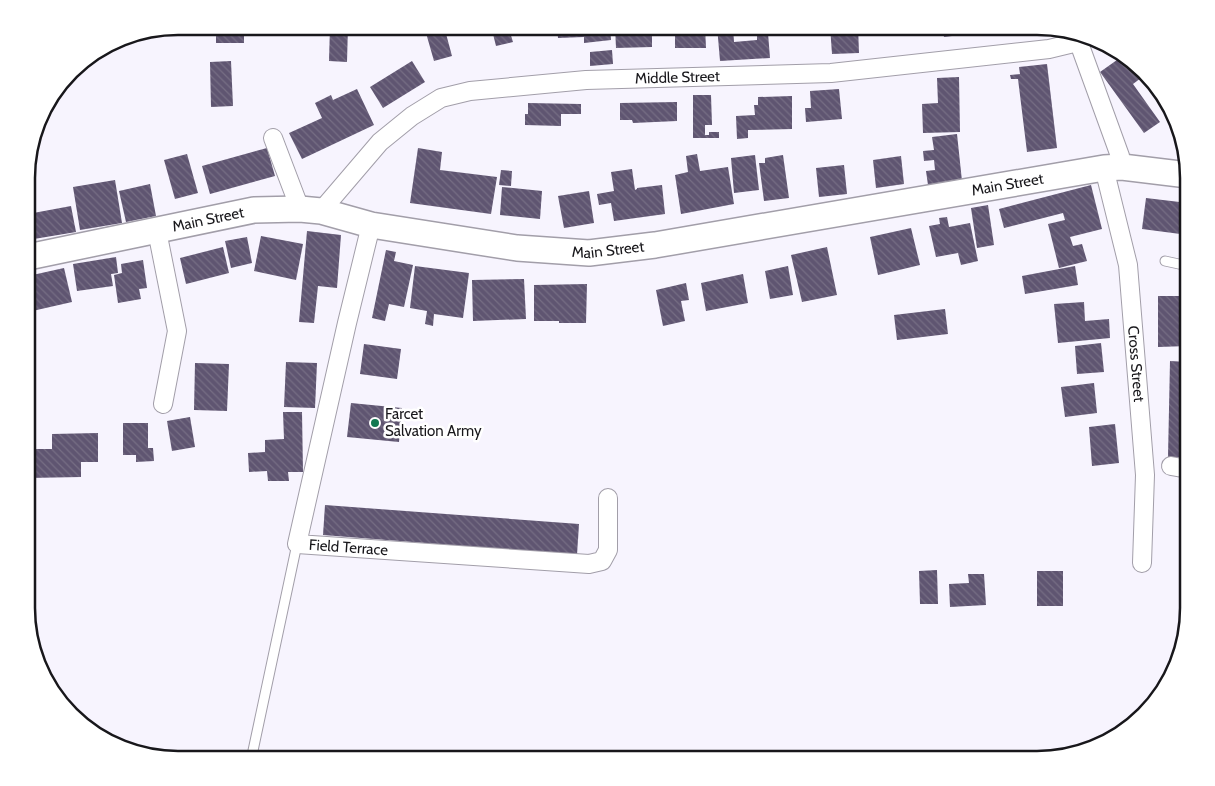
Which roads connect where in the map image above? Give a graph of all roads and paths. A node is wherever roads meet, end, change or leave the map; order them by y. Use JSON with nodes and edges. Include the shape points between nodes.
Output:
{"nodes":[{"id":1,"x":1070,"y":39,"type":"edge"},
{"id":2,"x":1078,"y":42,"type":"edge"},
{"id":3,"x":273,"y":138,"type":"dead end"},
{"id":4,"x":1113,"y":168,"type":"junction"},
{"id":5,"x":1180,"y":175,"type":"edge"},
{"id":6,"x":311,"y":210,"type":"junction"},
{"id":7,"x":371,"y":225,"type":"junction"},
{"id":8,"x":157,"y":231,"type":"junction"},
{"id":9,"x":35,"y":256,"type":"edge"},
{"id":10,"x":1165,"y":261,"type":"dead end"},
{"id":11,"x":1180,"y":264,"type":"edge"},
{"id":12,"x":163,"y":404,"type":"dead end"},
{"id":13,"x":1171,"y":466,"type":"dead end"},
{"id":14,"x":1180,"y":468,"type":"edge"},
{"id":15,"x":608,"y":498,"type":"dead end"},
{"id":16,"x":296,"y":544,"type":"junction"},
{"id":17,"x":1142,"y":563,"type":"dead end"},
{"id":18,"x":253,"y":751,"type":"edge"}],
"edges":[{"from":1,"to":6,"type":"street","name":"Middle Street","via":[[1049,49],[831,73],[586,80],[470,91],[441,98],[412,116],[380,142]]},
{"from":2,"to":4,"type":"street","name":"Cross Street","via":[[1120,156]]},
{"from":3,"to":6,"type":"street"},
{"from":4,"to":5,"type":"street","name":"Main Street"},
{"from":4,"to":7,"type":"street","name":"Main Street","via":[[654,245],[589,253],[517,248]]},
{"from":4,"to":17,"type":"street","name":"Cross Street","via":[[1128,265],[1145,475]]},
{"from":6,"to":7,"type":"street","name":"Main Street"},
{"from":6,"to":8,"type":"street","name":"Main Street","via":[[254,210]]},
{"from":7,"to":16,"type":"street","name":"Field Terrace"},
{"from":8,"to":9,"type":"street","name":"Main Street"},
{"from":8,"to":12,"type":"street","via":[[177,331]]},
{"from":10,"to":11,"type":"lane"},
{"from":13,"to":14,"type":"street"},
{"from":15,"to":16,"type":"street","name":"Field Terrace","via":[[608,550],[602,560],[590,564]]},
{"from":16,"to":18,"type":"lane"}]}
